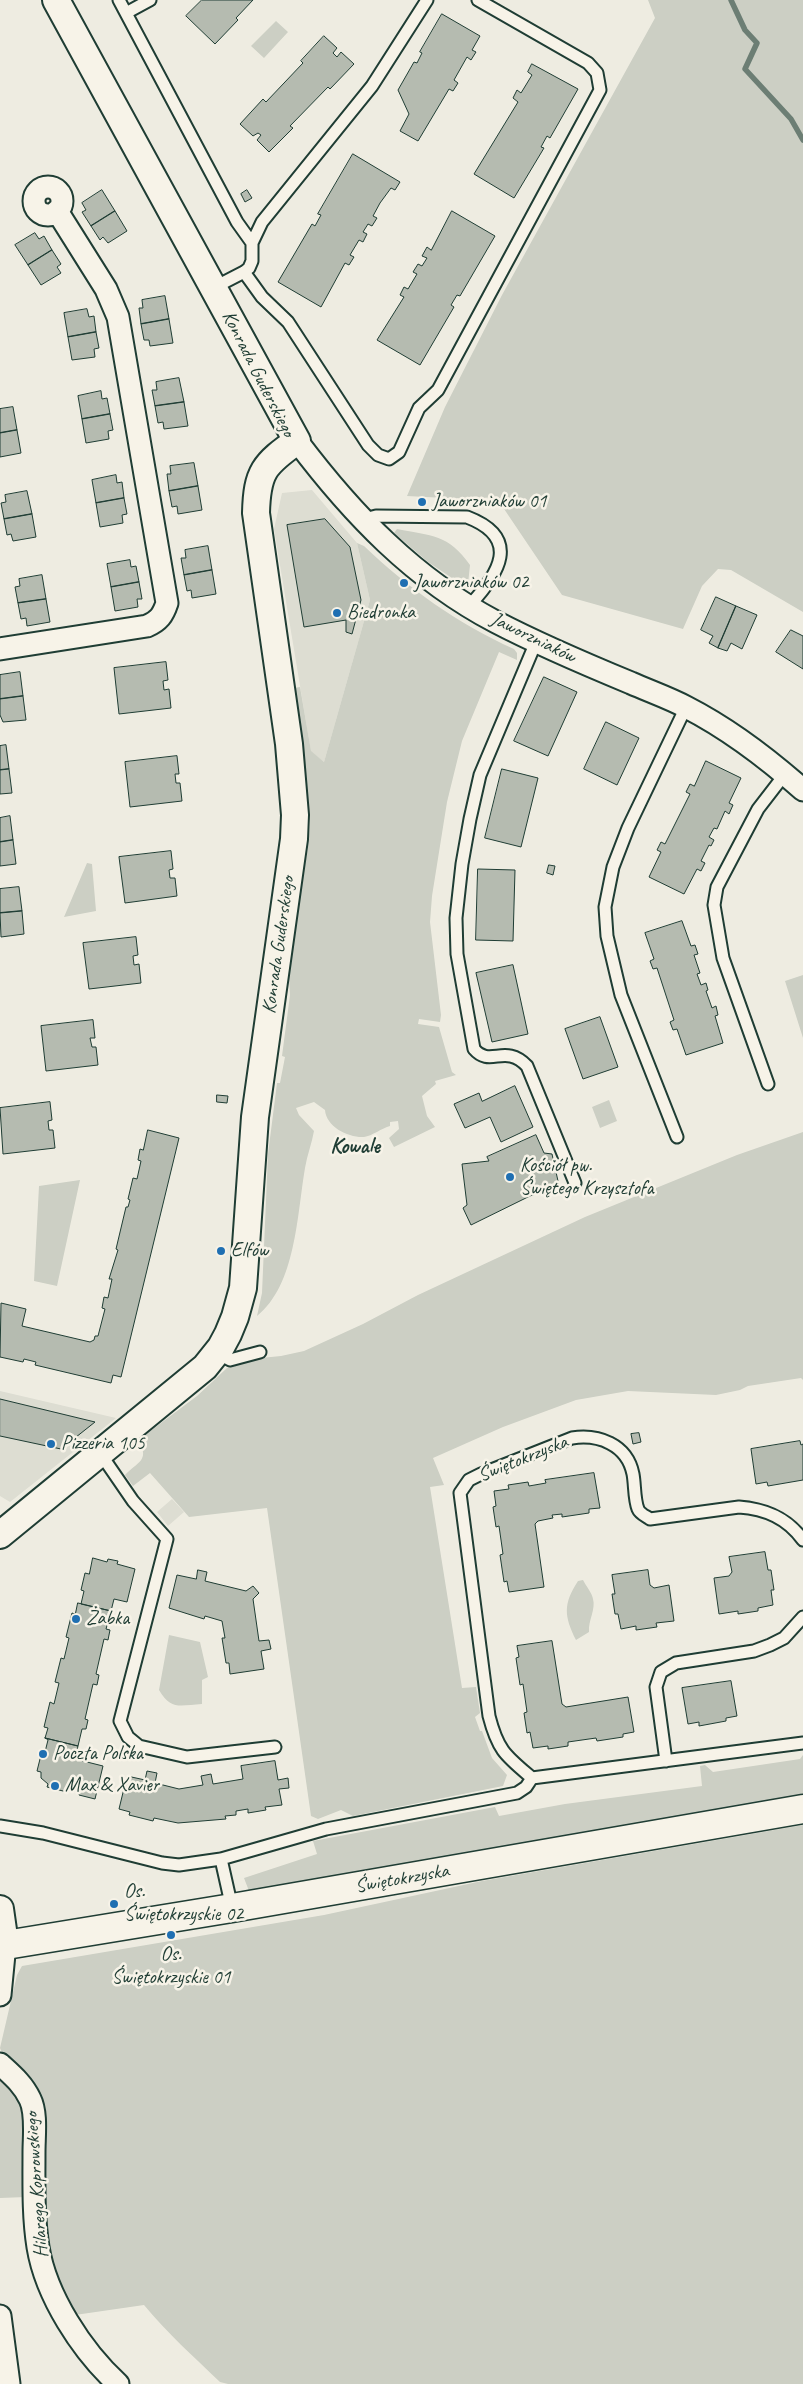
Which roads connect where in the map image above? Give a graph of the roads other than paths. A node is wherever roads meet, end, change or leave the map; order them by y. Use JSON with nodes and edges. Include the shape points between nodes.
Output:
{"nodes":[{"id":1,"x":56,"y":0,"type":"edge"},
{"id":2,"x":119,"y":0,"type":"edge"},
{"id":3,"x":150,"y":0,"type":"edge"},
{"id":4,"x":427,"y":0,"type":"edge"},
{"id":5,"x":478,"y":0,"type":"edge"},
{"id":6,"x":126,"y":13,"type":"junction"},
{"id":7,"x":57,"y":211,"type":"dead end"},
{"id":8,"x":252,"y":243,"type":"junction"},
{"id":9,"x":244,"y":272,"type":"junction"},
{"id":10,"x":213,"y":288,"type":"junction"},
{"id":11,"x":297,"y":441,"type":"junction"},
{"id":12,"x":361,"y":520,"type":"junction"},
{"id":13,"x":470,"y":606,"type":"junction"},
{"id":14,"x":536,"y":642,"type":"junction"},
{"id":15,"x":0,"y":649,"type":"edge"},
{"id":16,"x":686,"y":706,"type":"junction"},
{"id":17,"x":785,"y":774,"type":"junction"},
{"id":18,"x":803,"y":790,"type":"edge"},
{"id":19,"x":768,"y":1084,"type":"dead end"},
{"id":20,"x":677,"y":1137,"type":"dead end"},
{"id":21,"x":575,"y":1183,"type":"dead end"},
{"id":22,"x":260,"y":1352,"type":"dead end"},
{"id":23,"x":216,"y":1353,"type":"junction"},
{"id":24,"x":100,"y":1452,"type":"junction"},
{"id":25,"x":0,"y":1535,"type":"edge"},
{"id":26,"x":803,"y":1540,"type":"edge"},
{"id":27,"x":803,"y":1617,"type":"edge"},
{"id":28,"x":803,"y":1743,"type":"edge"},
{"id":29,"x":275,"y":1746,"type":"dead end"},
{"id":30,"x":666,"y":1761,"type":"junction"},
{"id":31,"x":532,"y":1778,"type":"junction"},
{"id":32,"x":803,"y":1809,"type":"edge"},
{"id":33,"x":0,"y":1826,"type":"edge"},
{"id":34,"x":221,"y":1859,"type":"junction"},
{"id":35,"x":232,"y":1908,"type":"junction"},
{"id":36,"x":0,"y":1909,"type":"edge"},
{"id":37,"x":3,"y":1945,"type":"edge"},
{"id":38,"x":0,"y":1995,"type":"edge"},
{"id":39,"x":0,"y":2064,"type":"edge"},
{"id":40,"x":0,"y":2316,"type":"edge"},
{"id":41,"x":9,"y":2384,"type":"edge"},
{"id":42,"x":118,"y":2384,"type":"edge"}],
"edges":[{"from":1,"to":10,"type":"street","name":"Konrada Guderskiego"},
{"from":2,"to":6,"type":"lane"},
{"from":3,"to":6,"type":"lane"},
{"from":4,"to":8,"type":"lane","via":[[372,86],[262,222]]},
{"from":5,"to":9,"type":"lane","name":"Konrada Guderskiego","via":[[592,66],[600,82],[600,90],[438,390],[419,408],[399,452],[389,459],[378,455],[368,445],[288,322],[262,297]]},
{"from":6,"to":8,"type":"lane","via":[[237,222]]},
{"from":7,"to":15,"type":"street","via":[[106,290],[118,317],[167,603],[164,613],[147,626]]},
{"from":8,"to":9,"type":"lane","via":[[252,261]]},
{"from":9,"to":10,"type":"lane","name":"Konrada Guderskiego"},
{"from":10,"to":11,"type":"street","name":"Konrada Guderskiego"},
{"from":11,"to":12,"type":"street","name":"Jaworzniaków"},
{"from":11,"to":23,"type":"street","name":"Konrada Guderskiego","via":[[267,465],[256,496],[289,744],[295,815],[255,1117],[243,1288],[236,1317]]},
{"from":12,"to":13,"type":"street","name":"Jaworzniaków","via":[[434,584]]},
{"from":12,"to":13,"type":"lane","via":[[376,516],[467,517],[493,531],[500,544],[501,561],[493,578]]},
{"from":13,"to":14,"type":"street","name":"Jaworzniaków"},
{"from":14,"to":16,"type":"street","name":"Jaworzniaków"},
{"from":14,"to":21,"type":"lane","via":[[480,775],[462,864],[456,918],[457,954],[474,1049],[489,1058],[505,1054],[516,1057],[527,1066]]},
{"from":16,"to":17,"type":"street","name":"Jaworzniaków","via":[[749,745]]},
{"from":16,"to":20,"type":"lane","via":[[628,828],[613,867],[605,906],[607,936],[621,995]]},
{"from":17,"to":18,"type":"street","name":"Jaworzniaków"},
{"from":17,"to":19,"type":"lane","via":[[758,809],[717,887],[714,905],[723,958]]},
{"from":22,"to":23,"type":"lane","via":[[230,1360]]},
{"from":23,"to":24,"type":"street","name":"Konrada Guderskiego","via":[[205,1367],[161,1405]]},
{"from":24,"to":25,"type":"street","name":"Konrada Guderskiego"},
{"from":24,"to":29,"type":"lane","via":[[133,1500],[167,1539],[120,1721],[123,1731],[139,1746],[187,1757]]},
{"from":26,"to":31,"type":"lane","name":"Świętokrzyska","via":[[782,1519],[752,1508],[650,1519],[638,1509],[632,1471],[625,1456],[597,1438],[572,1438],[469,1480],[459,1500],[489,1716],[495,1740],[503,1753]]},
{"from":27,"to":30,"type":"lane","via":[[784,1638],[762,1648],[676,1663],[661,1672],[656,1687]]},
{"from":28,"to":30,"type":"lane"},
{"from":30,"to":31,"type":"lane"},
{"from":31,"to":34,"type":"lane","via":[[517,1793],[326,1830]]},
{"from":32,"to":35,"type":"main road","name":"Świętokrzyska"},
{"from":33,"to":34,"type":"lane","via":[[43,1833],[162,1863]]},
{"from":34,"to":35,"type":"lane"},
{"from":35,"to":37,"type":"main road","name":"Świętokrzyska"},
{"from":36,"to":37,"type":"street"},
{"from":37,"to":38,"type":"street"},
{"from":39,"to":42,"type":"street","name":"Hilarego Koprowskiego","via":[[17,2079],[31,2100],[34,2200],[44,2272],[72,2329]]},
{"from":40,"to":41,"type":"street"}]}
